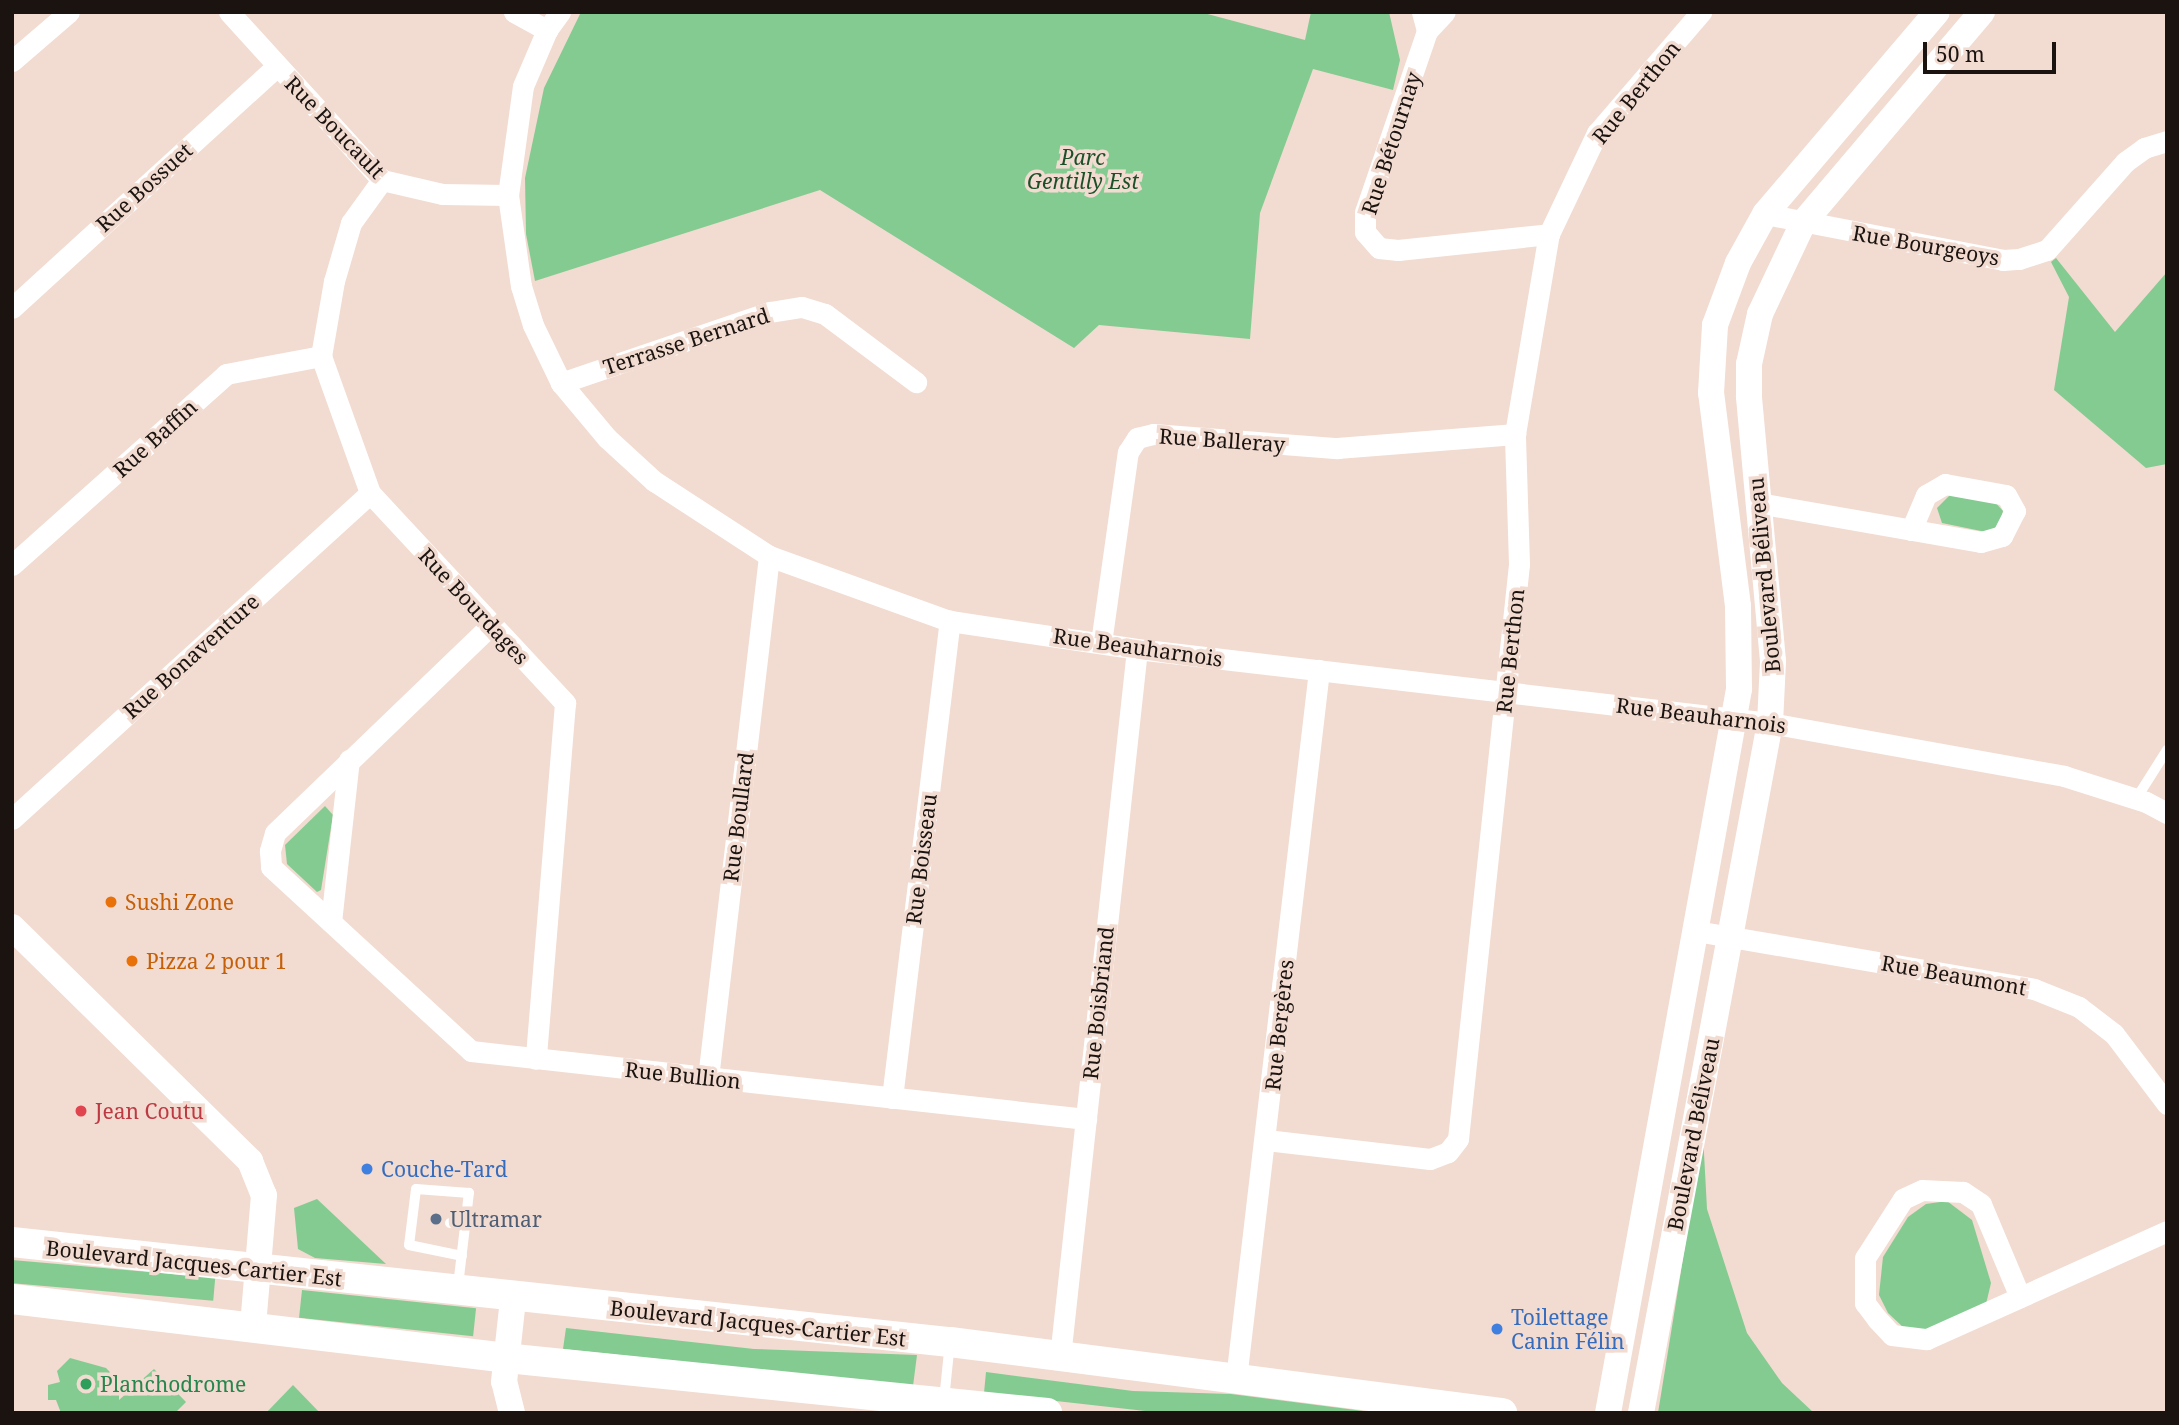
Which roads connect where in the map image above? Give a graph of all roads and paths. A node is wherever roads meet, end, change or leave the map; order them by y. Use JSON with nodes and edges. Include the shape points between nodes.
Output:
{"nodes":[{"id":1,"x":69,"y":12,"type":"edge"},
{"id":2,"x":229,"y":12,"type":"edge"},
{"id":3,"x":514,"y":12,"type":"edge"},
{"id":4,"x":561,"y":12,"type":"edge"},
{"id":5,"x":1445,"y":12,"type":"edge"},
{"id":6,"x":1701,"y":12,"type":"edge"},
{"id":7,"x":1937,"y":12,"type":"edge"},
{"id":8,"x":1982,"y":12,"type":"edge"},
{"id":9,"x":1424,"y":22,"type":"edge"},
{"id":10,"x":547,"y":30,"type":"junction"},
{"id":11,"x":12,"y":61,"type":"edge"},
{"id":12,"x":277,"y":66,"type":"junction"},
{"id":13,"x":2167,"y":141,"type":"edge"},
{"id":14,"x":382,"y":180,"type":"junction"},
{"id":15,"x":508,"y":195,"type":"junction"},
{"id":16,"x":1765,"y":214,"type":"junction"},
{"id":17,"x":1803,"y":223,"type":"junction"},
{"id":18,"x":1549,"y":233,"type":"junction"},
{"id":19,"x":12,"y":308,"type":"edge"},
{"id":20,"x":321,"y":356,"type":"junction"},
{"id":21,"x":916,"y":382,"type":"dead end"},
{"id":22,"x":561,"y":383,"type":"junction"},
{"id":23,"x":1515,"y":435,"type":"junction"},
{"id":24,"x":370,"y":493,"type":"junction"},
{"id":25,"x":1758,"y":503,"type":"junction"},
{"id":26,"x":1911,"y":530,"type":"dead end"},
{"id":27,"x":769,"y":556,"type":"junction"},
{"id":28,"x":12,"y":565,"type":"edge"},
{"id":29,"x":950,"y":621,"type":"junction"},
{"id":30,"x":490,"y":626,"type":"junction"},
{"id":31,"x":1101,"y":643,"type":"junction"},
{"id":32,"x":1137,"y":649,"type":"junction"},
{"id":33,"x":1319,"y":670,"type":"junction"},
{"id":34,"x":1506,"y":691,"type":"junction"},
{"id":35,"x":1734,"y":718,"type":"junction"},
{"id":36,"x":1770,"y":723,"type":"junction"},
{"id":37,"x":2167,"y":750,"type":"edge"},
{"id":38,"x":349,"y":760,"type":"junction"},
{"id":39,"x":2136,"y":799,"type":"junction"},
{"id":40,"x":2167,"y":813,"type":"edge"},
{"id":41,"x":12,"y":819,"type":"edge"},
{"id":42,"x":331,"y":922,"type":"junction"},
{"id":43,"x":12,"y":927,"type":"edge"},
{"id":44,"x":1696,"y":931,"type":"junction"},
{"id":45,"x":1730,"y":936,"type":"junction"},
{"id":46,"x":536,"y":1059,"type":"junction"},
{"id":47,"x":708,"y":1077,"type":"junction"},
{"id":48,"x":892,"y":1098,"type":"junction"},
{"id":49,"x":2167,"y":1104,"type":"edge"},
{"id":50,"x":1086,"y":1119,"type":"junction"},
{"id":51,"x":1266,"y":1140,"type":"junction"},
{"id":52,"x":450,"y":1223,"type":"dead end"},
{"id":53,"x":465,"y":1224,"type":"junction"},
{"id":54,"x":2167,"y":1231,"type":"edge"},
{"id":55,"x":12,"y":1242,"type":"edge"},
{"id":56,"x":462,"y":1256,"type":"junction"},
{"id":57,"x":257,"y":1270,"type":"junction"},
{"id":58,"x":457,"y":1292,"type":"junction"},
{"id":59,"x":2020,"y":1297,"type":"junction"},
{"id":60,"x":12,"y":1299,"type":"edge"},
{"id":61,"x":513,"y":1299,"type":"junction"},
{"id":62,"x":253,"y":1326,"type":"junction"},
{"id":63,"x":950,"y":1342,"type":"junction"},
{"id":64,"x":506,"y":1357,"type":"junction"},
{"id":65,"x":1060,"y":1357,"type":"junction"},
{"id":66,"x":1236,"y":1379,"type":"junction"},
{"id":67,"x":943,"y":1407,"type":"edge"},
{"id":68,"x":512,"y":1413,"type":"edge"},
{"id":69,"x":1047,"y":1413,"type":"edge"},
{"id":70,"x":1502,"y":1413,"type":"edge"},
{"id":71,"x":1608,"y":1413,"type":"edge"},
{"id":72,"x":1641,"y":1413,"type":"edge"}],
"edges":[{"from":1,"to":11,"type":"street"},
{"from":2,"to":12,"type":"street","name":"Rue Boucault"},
{"from":3,"to":10,"type":"street"},
{"from":4,"to":10,"type":"street","name":"Rue Beauharnois"},
{"from":5,"to":9,"type":"street","name":"Rue Bétournay"},
{"from":6,"to":18,"type":"street","name":"Rue Berthon","via":[[1597,134]]},
{"from":7,"to":16,"type":"street","name":"Boulevard Béliveau"},
{"from":8,"to":17,"type":"street","name":"Boulevard Béliveau"},
{"from":9,"to":18,"type":"street","name":"Rue Bétournay","via":[[1365,212],[1366,233],[1379,248],[1398,250]]},
{"from":10,"to":15,"type":"street","name":"Rue Beauharnois","via":[[523,86]]},
{"from":12,"to":14,"type":"street","name":"Rue Boucault"},
{"from":12,"to":19,"type":"street","name":"Rue Bossuet"},
{"from":13,"to":17,"type":"street","name":"Rue Bourgeoys","via":[[2144,148],[2125,162],[2047,250],[2020,259]]},
{"from":14,"to":15,"type":"street","name":"Rue Boucault","via":[[442,194]]},
{"from":14,"to":20,"type":"street","name":"Rue Bourdages","via":[[351,223],[334,281]]},
{"from":15,"to":22,"type":"street","name":"Rue Beauharnois","via":[[522,286],[533,325]]},
{"from":16,"to":17,"type":"street","name":"Rue Bourgeoys"},
{"from":16,"to":35,"type":"street","name":"Boulevard Béliveau","via":[[1738,263],[1715,325],[1711,359],[1711,393],[1738,606],[1739,689]]},
{"from":17,"to":25,"type":"street","name":"Boulevard Béliveau","via":[[1760,314],[1749,364]]},
{"from":18,"to":23,"type":"street","name":"Rue Berthon"},
{"from":20,"to":24,"type":"street","name":"Rue Bourdages"},
{"from":20,"to":28,"type":"street","name":"Rue Baffin","via":[[226,374]]},
{"from":21,"to":22,"type":"street","name":"Terrasse Bernard","via":[[825,314],[802,307],[770,312]]},
{"from":22,"to":27,"type":"street","name":"Rue Beauharnois","via":[[607,438],[654,481]]},
{"from":23,"to":31,"type":"street","name":"Rue Balleray","via":[[1337,448],[1153,434],[1137,438],[1128,452]]},
{"from":23,"to":34,"type":"street","name":"Rue Berthon","via":[[1519,564]]},
{"from":24,"to":30,"type":"street","name":"Rue Bourdages"},
{"from":24,"to":41,"type":"street","name":"Rue Bonaventure"},
{"from":25,"to":26,"type":"street"},
{"from":25,"to":36,"type":"street","name":"Boulevard Béliveau","via":[[1773,661]]},
{"from":27,"to":29,"type":"street","name":"Rue Beauharnois"},
{"from":27,"to":47,"type":"street","name":"Rue Boullard"},
{"from":29,"to":31,"type":"street","name":"Rue Beauharnois"},
{"from":29,"to":48,"type":"street","name":"Rue Boisseau"},
{"from":30,"to":38,"type":"street","name":"Rue Bullion"},
{"from":30,"to":46,"type":"street","name":"Rue Bourdages","via":[[565,703]]},
{"from":31,"to":32,"type":"street","name":"Rue Beauharnois"},
{"from":32,"to":33,"type":"street","name":"Rue Beauharnois"},
{"from":32,"to":50,"type":"street","name":"Rue Boisbriand"},
{"from":33,"to":34,"type":"street","name":"Rue Beauharnois"},
{"from":33,"to":51,"type":"street","name":"Rue Bergères"},
{"from":34,"to":35,"type":"street","name":"Rue Beauharnois"},
{"from":34,"to":51,"type":"street","name":"Rue Berthon","via":[[1458,1139],[1448,1152],[1430,1159]]},
{"from":35,"to":36,"type":"street","name":"Rue Beauharnois"},
{"from":35,"to":44,"type":"street","name":"Boulevard Béliveau"},
{"from":36,"to":39,"type":"street","name":"Rue Beauharnois","via":[[2064,776]]},
{"from":36,"to":45,"type":"street","name":"Boulevard Béliveau"},
{"from":37,"to":39,"type":"lane"},
{"from":38,"to":42,"type":"street"},
{"from":38,"to":42,"type":"street","name":"Rue Bullion","via":[[275,833],[270,851],[271,867]]},
{"from":39,"to":40,"type":"street","name":"Rue Beauharnois"},
{"from":42,"to":46,"type":"street","name":"Rue Bullion","via":[[471,1051]]},
{"from":43,"to":57,"type":"street","via":[[250,1161],[264,1195]]},
{"from":44,"to":45,"type":"street","name":"Rue Beaumont"},
{"from":44,"to":71,"type":"street","name":"Boulevard Béliveau"},
{"from":45,"to":49,"type":"street","name":"Rue Beaumont","via":[[2034,989],[2079,1007],[2114,1034]]},
{"from":45,"to":72,"type":"street","name":"Boulevard Béliveau"},
{"from":46,"to":47,"type":"street","name":"Rue Bullion"},
{"from":47,"to":48,"type":"street","name":"Rue Bullion"},
{"from":48,"to":50,"type":"street","name":"Rue Bullion"},
{"from":50,"to":65,"type":"street","name":"Rue Boisbriand"},
{"from":51,"to":66,"type":"street","name":"Rue Bergères"},
{"from":52,"to":53,"type":"lane"},
{"from":53,"to":56,"type":"lane"},
{"from":53,"to":56,"type":"lane","via":[[469,1193],[416,1189],[417,1219],[409,1245]]},
{"from":54,"to":59,"type":"street"},
{"from":55,"to":57,"type":"main road","name":"Boulevard Jacques-Cartier Est"},
{"from":56,"to":58,"type":"lane"},
{"from":57,"to":58,"type":"main road","name":"Boulevard Jacques-Cartier Est"},
{"from":57,"to":62,"type":"street"},
{"from":58,"to":61,"type":"main road","name":"Boulevard Jacques-Cartier Est"},
{"from":59,"to":59,"type":"street","via":[[1927,1339],[1910,1340],[1892,1335],[1865,1303],[1865,1258],[1903,1199],[1922,1190],[1963,1192],[1981,1204]]},
{"from":60,"to":62,"type":"main road"},
{"from":61,"to":63,"type":"main road","name":"Boulevard Jacques-Cartier Est"},
{"from":61,"to":64,"type":"street"},
{"from":62,"to":64,"type":"main road"},
{"from":63,"to":65,"type":"main road","name":"Boulevard Jacques-Cartier Est"},
{"from":63,"to":67,"type":"lane"},
{"from":64,"to":67,"type":"main road"},
{"from":64,"to":68,"type":"street","via":[[504,1382]]},
{"from":65,"to":66,"type":"main road","name":"Boulevard Jacques-Cartier Est"},
{"from":66,"to":70,"type":"main road","name":"Boulevard Jacques-Cartier Est"},
{"from":67,"to":69,"type":"main road"}]}
